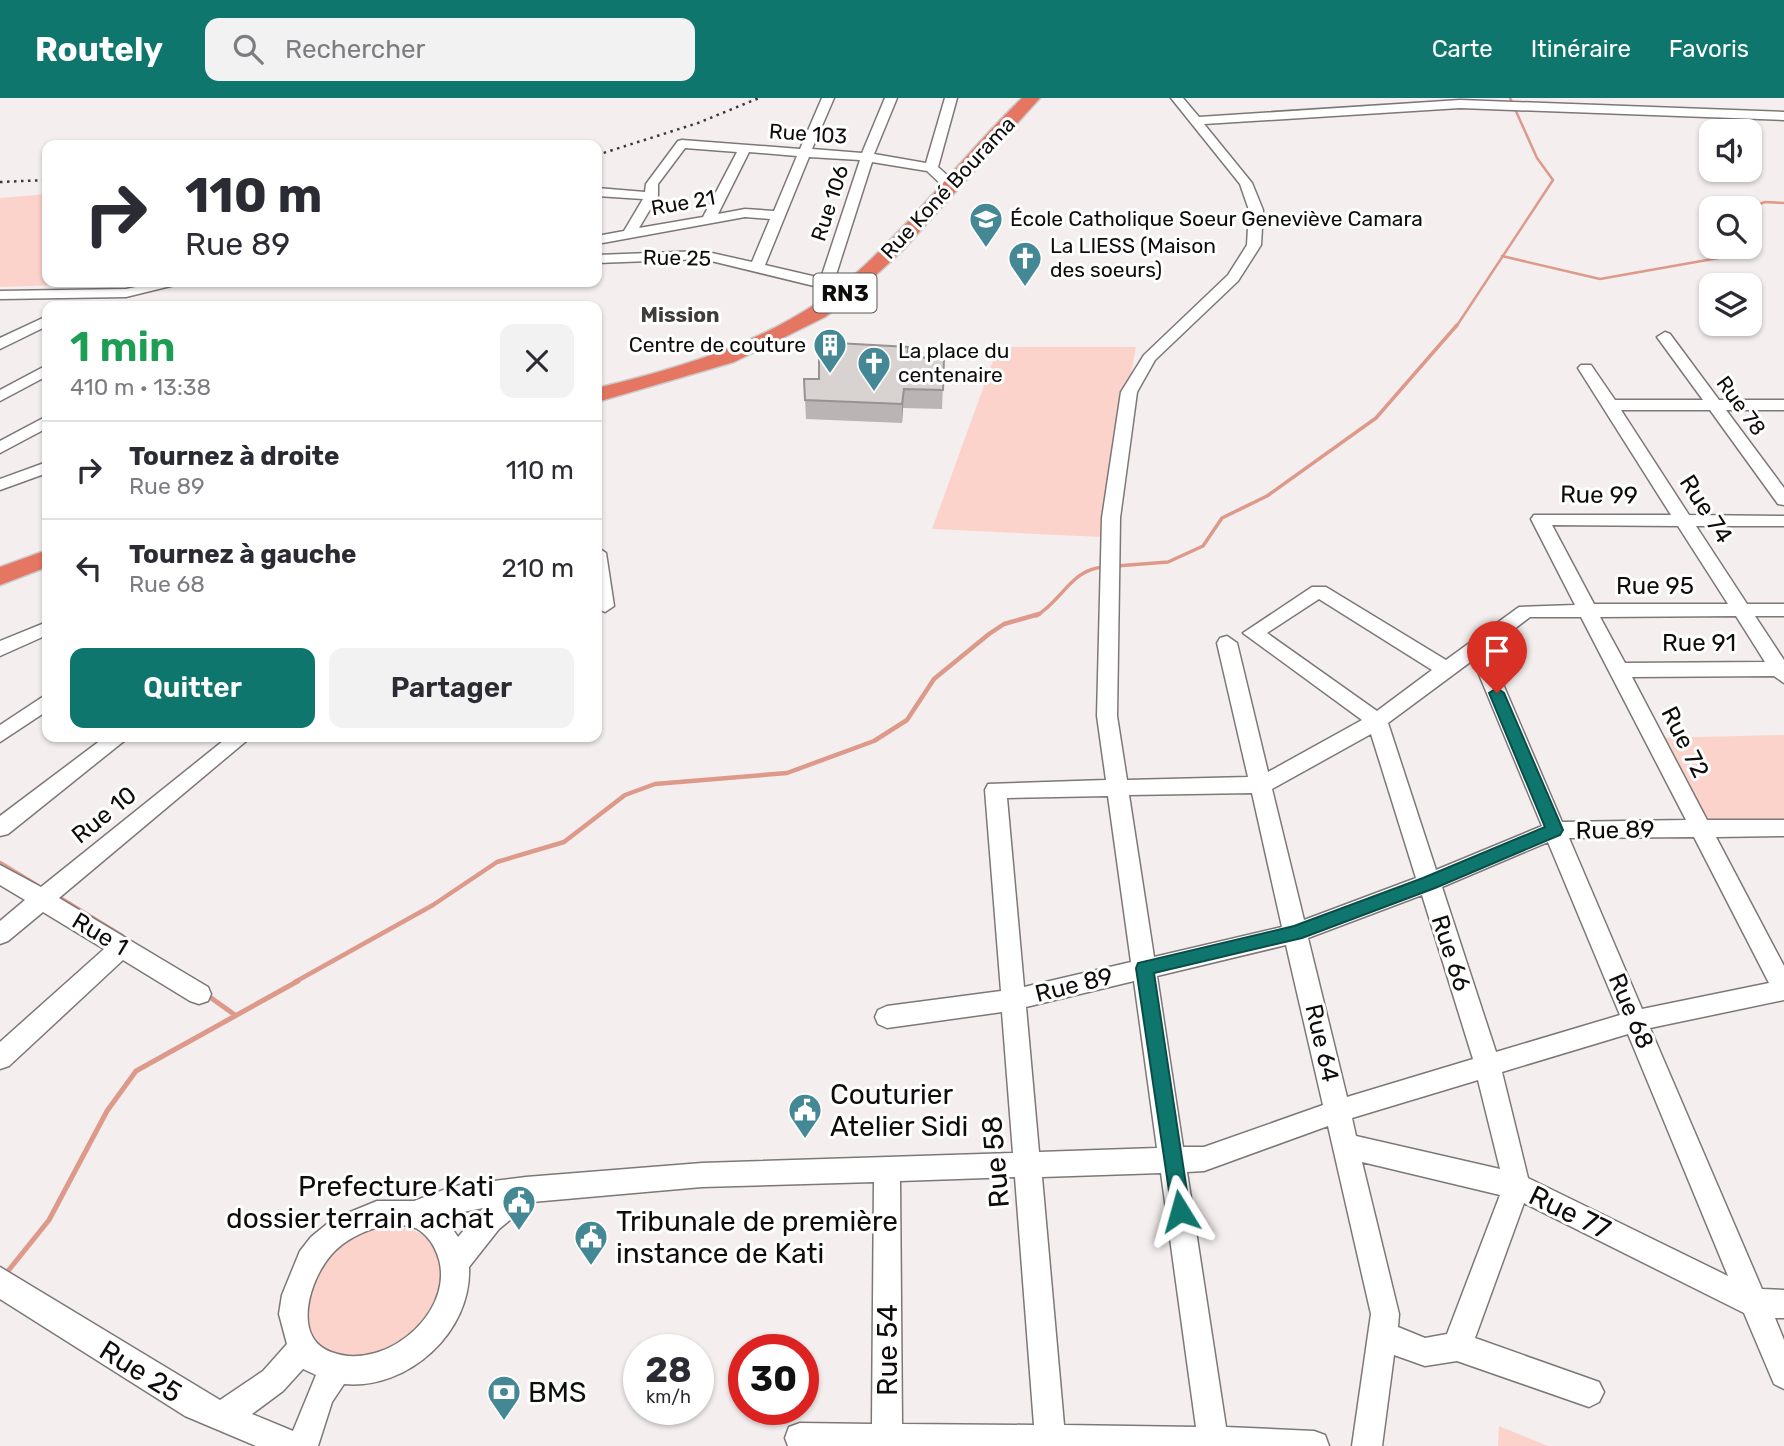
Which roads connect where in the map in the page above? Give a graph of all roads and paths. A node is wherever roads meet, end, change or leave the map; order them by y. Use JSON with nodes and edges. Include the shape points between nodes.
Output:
{"nodes":[{"id":1,"x":828,"y":98,"type":"edge"},
{"id":2,"x":891,"y":98,"type":"edge"},
{"id":3,"x":951,"y":98,"type":"edge"},
{"id":4,"x":1177,"y":98,"type":"edge"},
{"id":5,"x":1027,"y":100,"type":"edge"},
{"id":6,"x":1784,"y":116,"type":"edge"},
{"id":7,"x":1193,"y":121,"type":"junction"},
{"id":8,"x":745,"y":148,"type":"junction"},
{"id":9,"x":805,"y":153,"type":"junction"},
{"id":10,"x":867,"y":157,"type":"junction"},
{"id":11,"x":939,"y":176,"type":"junction"},
{"id":12,"x":602,"y":192,"type":"edge"},
{"id":13,"x":652,"y":196,"type":"junction"},
{"id":14,"x":778,"y":215,"type":"junction"},
{"id":15,"x":708,"y":220,"type":"junction"},
{"id":16,"x":629,"y":234,"type":"junction"},
{"id":17,"x":602,"y":239,"type":"edge"},
{"id":18,"x":602,"y":259,"type":"edge"},
{"id":19,"x":757,"y":266,"type":"junction"},
{"id":20,"x":826,"y":283,"type":"junction"},
{"id":21,"x":166,"y":287,"type":"edge"},
{"id":22,"x":846,"y":292,"type":"junction"},
{"id":23,"x":37,"y":294,"type":"junction"},
{"id":24,"x":3,"y":296,"type":"edge"},
{"id":25,"x":129,"y":300,"type":"edge"},
{"id":26,"x":42,"y":308,"type":"edge"},
{"id":27,"x":42,"y":323,"type":"edge"},
{"id":28,"x":1665,"y":337,"type":"dead end"},
{"id":29,"x":0,"y":344,"type":"edge"},
{"id":30,"x":1586,"y":368,"type":"dead end"},
{"id":31,"x":42,"y":373,"type":"edge"},
{"id":32,"x":602,"y":394,"type":"edge"},
{"id":33,"x":0,"y":396,"type":"edge"},
{"id":34,"x":1610,"y":405,"type":"junction"},
{"id":35,"x":1715,"y":405,"type":"junction"},
{"id":36,"x":1784,"y":405,"type":"edge"},
{"id":37,"x":42,"y":424,"type":"edge"},
{"id":38,"x":0,"y":448,"type":"edge"},
{"id":39,"x":42,"y":469,"type":"edge"},
{"id":40,"x":0,"y":485,"type":"edge"},
{"id":41,"x":1784,"y":500,"type":"edge"},
{"id":42,"x":1540,"y":519,"type":"joint"},
{"id":43,"x":1684,"y":520,"type":"junction"},
{"id":44,"x":1784,"y":521,"type":"edge"},
{"id":45,"x":42,"y":560,"type":"edge"},
{"id":46,"x":0,"y":577,"type":"edge"},
{"id":47,"x":602,"y":586,"type":"edge"},
{"id":48,"x":605,"y":606,"type":"dead end"},
{"id":49,"x":1742,"y":610,"type":"junction"},
{"id":50,"x":1784,"y":610,"type":"edge"},
{"id":51,"x":1588,"y":611,"type":"junction"},
{"id":52,"x":42,"y":630,"type":"edge"},
{"id":53,"x":1227,"y":643,"type":"dead end"},
{"id":54,"x":1477,"y":647,"type":"junction"},
{"id":55,"x":0,"y":649,"type":"edge"},
{"id":56,"x":1447,"y":670,"type":"junction"},
{"id":57,"x":1618,"y":670,"type":"junction"},
{"id":58,"x":1782,"y":673,"type":"edge"},
{"id":59,"x":42,"y":705,"type":"edge"},
{"id":60,"x":1377,"y":721,"type":"junction"},
{"id":61,"x":0,"y":735,"type":"edge"},
{"id":62,"x":112,"y":742,"type":"edge"},
{"id":63,"x":235,"y":742,"type":"edge"},
{"id":64,"x":1261,"y":785,"type":"junction"},
{"id":65,"x":1118,"y":788,"type":"junction"},
{"id":66,"x":0,"y":828,"type":"edge"},
{"id":67,"x":1784,"y":828,"type":"edge"},
{"id":68,"x":1701,"y":829,"type":"junction"},
{"id":69,"x":1554,"y":830,"type":"junction"},
{"id":70,"x":0,"y":874,"type":"edge"},
{"id":71,"x":1429,"y":883,"type":"junction"},
{"id":72,"x":43,"y":900,"type":"junction"},
{"id":73,"x":1296,"y":933,"type":"junction"},
{"id":74,"x":0,"y":934,"type":"edge"},
{"id":75,"x":122,"y":947,"type":"junction"},
{"id":76,"x":1775,"y":954,"type":"edge"},
{"id":77,"x":1144,"y":968,"type":"junction"},
{"id":78,"x":1784,"y":990,"type":"edge"},
{"id":79,"x":199,"y":994,"type":"dead end"},
{"id":80,"x":1013,"y":1000,"type":"junction"},
{"id":81,"x":887,"y":1017,"type":"dead end"},
{"id":82,"x":1635,"y":1021,"type":"junction"},
{"id":83,"x":0,"y":1058,"type":"edge"},
{"id":84,"x":1487,"y":1064,"type":"junction"},
{"id":85,"x":1338,"y":1111,"type":"junction"},
{"id":86,"x":1346,"y":1146,"type":"junction"},
{"id":87,"x":1173,"y":1160,"type":"junction"},
{"id":88,"x":1027,"y":1164,"type":"junction"},
{"id":89,"x":887,"y":1169,"type":"junction"},
{"id":90,"x":1517,"y":1186,"type":"junction"},
{"id":91,"x":526,"y":1189,"type":"junction"},
{"id":92,"x":414,"y":1214,"type":"junction"},
{"id":93,"x":455,"y":1263,"type":"junction"},
{"id":94,"x":0,"y":1281,"type":"edge"},
{"id":95,"x":1754,"y":1303,"type":"junction"},
{"id":96,"x":1784,"y":1304,"type":"edge"},
{"id":97,"x":1382,"y":1336,"type":"junction"},
{"id":98,"x":303,"y":1347,"type":"junction"},
{"id":99,"x":1457,"y":1347,"type":"junction"},
{"id":100,"x":336,"y":1369,"type":"junction"},
{"id":101,"x":1784,"y":1374,"type":"edge"},
{"id":102,"x":1589,"y":1392,"type":"dead end"},
{"id":103,"x":222,"y":1417,"type":"junction"},
{"id":104,"x":800,"y":1438,"type":"dead end"},
{"id":105,"x":887,"y":1442,"type":"edge"},
{"id":106,"x":1050,"y":1443,"type":"edge"},
{"id":107,"x":1214,"y":1444,"type":"edge"},
{"id":108,"x":290,"y":1446,"type":"edge"},
{"id":109,"x":303,"y":1446,"type":"edge"},
{"id":110,"x":1314,"y":1446,"type":"edge"},
{"id":111,"x":1367,"y":1446,"type":"edge"}],
"edges":[{"from":1,"to":9,"type":"street"},
{"from":2,"to":10,"type":"street","name":"Rue 106"},
{"from":3,"to":11,"type":"street"},
{"from":4,"to":7,"type":"street"},
{"from":5,"to":11,"type":"highway","name":"Rue Koné Bourama","number":"RN3"},
{"from":6,"to":7,"type":"street","via":[[1411,105]]},
{"from":7,"to":65,"type":"street","via":[[1246,183],[1256,210],[1254,245],[1233,278],[1149,358],[1129,391],[1111,518],[1107,716]]},
{"from":8,"to":9,"type":"street","name":"Rue 103"},
{"from":8,"to":13,"type":"street","name":"Rue 103","via":[[682,144],[652,184]]},
{"from":8,"to":15,"type":"street"},
{"from":9,"to":10,"type":"street","name":"Rue 103"},
{"from":9,"to":14,"type":"street"},
{"from":10,"to":11,"type":"street","name":"Rue 103"},
{"from":10,"to":20,"type":"street","name":"Rue 106"},
{"from":11,"to":22,"type":"highway","name":"Rue Koné Bourama","number":"RN3"},
{"from":12,"to":13,"type":"street"},
{"from":13,"to":16,"type":"street"},
{"from":14,"to":15,"type":"street","name":"Rue 21","via":[[745,213]]},
{"from":14,"to":19,"type":"street"},
{"from":15,"to":16,"type":"street","name":"Rue 21"},
{"from":16,"to":17,"type":"street","name":"Rue 21"},
{"from":18,"to":19,"type":"street","name":"Rue 25","via":[[703,255]]},
{"from":19,"to":20,"type":"street","name":"Rue 25"},
{"from":20,"to":22,"type":"street","name":"Rue 25"},
{"from":21,"to":25,"type":"street"},
{"from":22,"to":32,"type":"highway","name":"Rue Koné Bourama","number":"RN3","via":[[785,331],[742,351]]},
{"from":23,"to":24,"type":"street"},
{"from":23,"to":25,"type":"street"},
{"from":23,"to":26,"type":"street"},
{"from":27,"to":29,"type":"street"},
{"from":28,"to":35,"type":"street","name":"Rue 78"},
{"from":30,"to":34,"type":"street","name":"Rue 74"},
{"from":31,"to":33,"type":"street"},
{"from":34,"to":35,"type":"street"},
{"from":34,"to":43,"type":"street","name":"Rue 74"},
{"from":35,"to":36,"type":"street"},
{"from":35,"to":41,"type":"street","name":"Rue 78"},
{"from":37,"to":38,"type":"street"},
{"from":39,"to":40,"type":"street"},
{"from":42,"to":43,"type":"street","name":"Rue 99"},
{"from":42,"to":51,"type":"street","name":"Rue 72"},
{"from":43,"to":44,"type":"street","name":"Rue 99"},
{"from":43,"to":49,"type":"street","name":"Rue 74"},
{"from":45,"to":46,"type":"highway"},
{"from":47,"to":48,"type":"street"},
{"from":49,"to":50,"type":"street","name":"Rue 95"},
{"from":49,"to":51,"type":"street","name":"Rue 95"},
{"from":49,"to":58,"type":"street","name":"Rue 74"},
{"from":51,"to":54,"type":"street","name":"Rue 95","via":[[1526,611]]},
{"from":51,"to":57,"type":"street","name":"Rue 72"},
{"from":52,"to":55,"type":"street"},
{"from":53,"to":64,"type":"street","name":"Rue 64"},
{"from":54,"to":56,"type":"street"},
{"from":54,"to":69,"type":"street","name":"Rue 68"},
{"from":56,"to":60,"type":"street"},
{"from":56,"to":60,"type":"street","via":[[1319,591],[1253,634]]},
{"from":57,"to":58,"type":"street","name":"Rue 91"},
{"from":57,"to":68,"type":"street","name":"Rue 72"},
{"from":59,"to":61,"type":"street"},
{"from":60,"to":64,"type":"street"},
{"from":60,"to":71,"type":"street","name":"Rue 66"},
{"from":62,"to":66,"type":"street"},
{"from":63,"to":72,"type":"street","name":"Rue 10"},
{"from":64,"to":65,"type":"street"},
{"from":64,"to":73,"type":"street","name":"Rue 64"},
{"from":65,"to":77,"type":"street"},
{"from":65,"to":80,"type":"street","name":"Rue 58","via":[[996,790]]},
{"from":67,"to":68,"type":"street","name":"Rue 89"},
{"from":68,"to":69,"type":"street","name":"Rue 89"},
{"from":68,"to":76,"type":"street","name":"Rue 72"},
{"from":69,"to":71,"type":"street","name":"Rue 89"},
{"from":69,"to":82,"type":"street","name":"Rue 68"},
{"from":70,"to":72,"type":"street","name":"Rue 1"},
{"from":71,"to":73,"type":"street","name":"Rue 89"},
{"from":71,"to":84,"type":"street","name":"Rue 66"},
{"from":72,"to":74,"type":"street","name":"Rue 10"},
{"from":72,"to":75,"type":"street","name":"Rue 1"},
{"from":73,"to":77,"type":"street","name":"Rue 89"},
{"from":73,"to":85,"type":"street","name":"Rue 64"},
{"from":75,"to":79,"type":"street","name":"Rue 1"},
{"from":75,"to":83,"type":"street"},
{"from":76,"to":78,"type":"street","name":"Rue 72"},
{"from":77,"to":80,"type":"street","name":"Rue 89"},
{"from":77,"to":87,"type":"street"},
{"from":78,"to":82,"type":"street"},
{"from":80,"to":81,"type":"street","name":"Rue 89"},
{"from":80,"to":88,"type":"street","name":"Rue 58"},
{"from":82,"to":84,"type":"street"},
{"from":82,"to":95,"type":"street","name":"Rue 68"},
{"from":84,"to":85,"type":"street"},
{"from":84,"to":90,"type":"street","name":"Rue 66"},
{"from":85,"to":86,"type":"street","name":"Rue 64"},
{"from":85,"to":87,"type":"street","via":[[1204,1159]]},
{"from":86,"to":90,"type":"street","name":"Rue 77"},
{"from":86,"to":97,"type":"street","name":"Rue 64","via":[[1385,1314]]},
{"from":87,"to":88,"type":"street"},
{"from":87,"to":107,"type":"street"},
{"from":88,"to":89,"type":"street"},
{"from":88,"to":106,"type":"street","name":"Rue 58"},
{"from":89,"to":91,"type":"street","via":[[702,1175]]},
{"from":89,"to":105,"type":"street","name":"Rue 54"},
{"from":90,"to":95,"type":"street","name":"Rue 77"},
{"from":90,"to":99,"type":"street"},
{"from":91,"to":92,"type":"street","via":[[453,1199]]},
{"from":91,"to":93,"type":"street","via":[[489,1220]]},
{"from":92,"to":93,"type":"street","via":[[436,1225],[451,1245]]},
{"from":92,"to":98,"type":"street","via":[[371,1215],[344,1227],[321,1246],[301,1274],[294,1297],[294,1326]]},
{"from":93,"to":100,"type":"street","via":[[453,1297],[421,1345],[397,1361],[370,1370]]},
{"from":94,"to":103,"type":"street","name":"Rue 25","via":[[24,1300]]},
{"from":95,"to":96,"type":"street","name":"Rue 77"},
{"from":95,"to":101,"type":"street","name":"Rue 68"},
{"from":97,"to":99,"type":"street","via":[[1425,1352]]},
{"from":97,"to":111,"type":"street","name":"Rue 64"},
{"from":98,"to":100,"type":"street","via":[[321,1364]]},
{"from":98,"to":103,"type":"street","via":[[273,1381]]},
{"from":99,"to":102,"type":"street"},
{"from":100,"to":109,"type":"street","via":[[320,1395]]},
{"from":103,"to":108,"type":"street","name":"Rue 25"},
{"from":104,"to":105,"type":"street"},
{"from":105,"to":106,"type":"street"},
{"from":106,"to":107,"type":"street"},
{"from":107,"to":110,"type":"street"}]}
